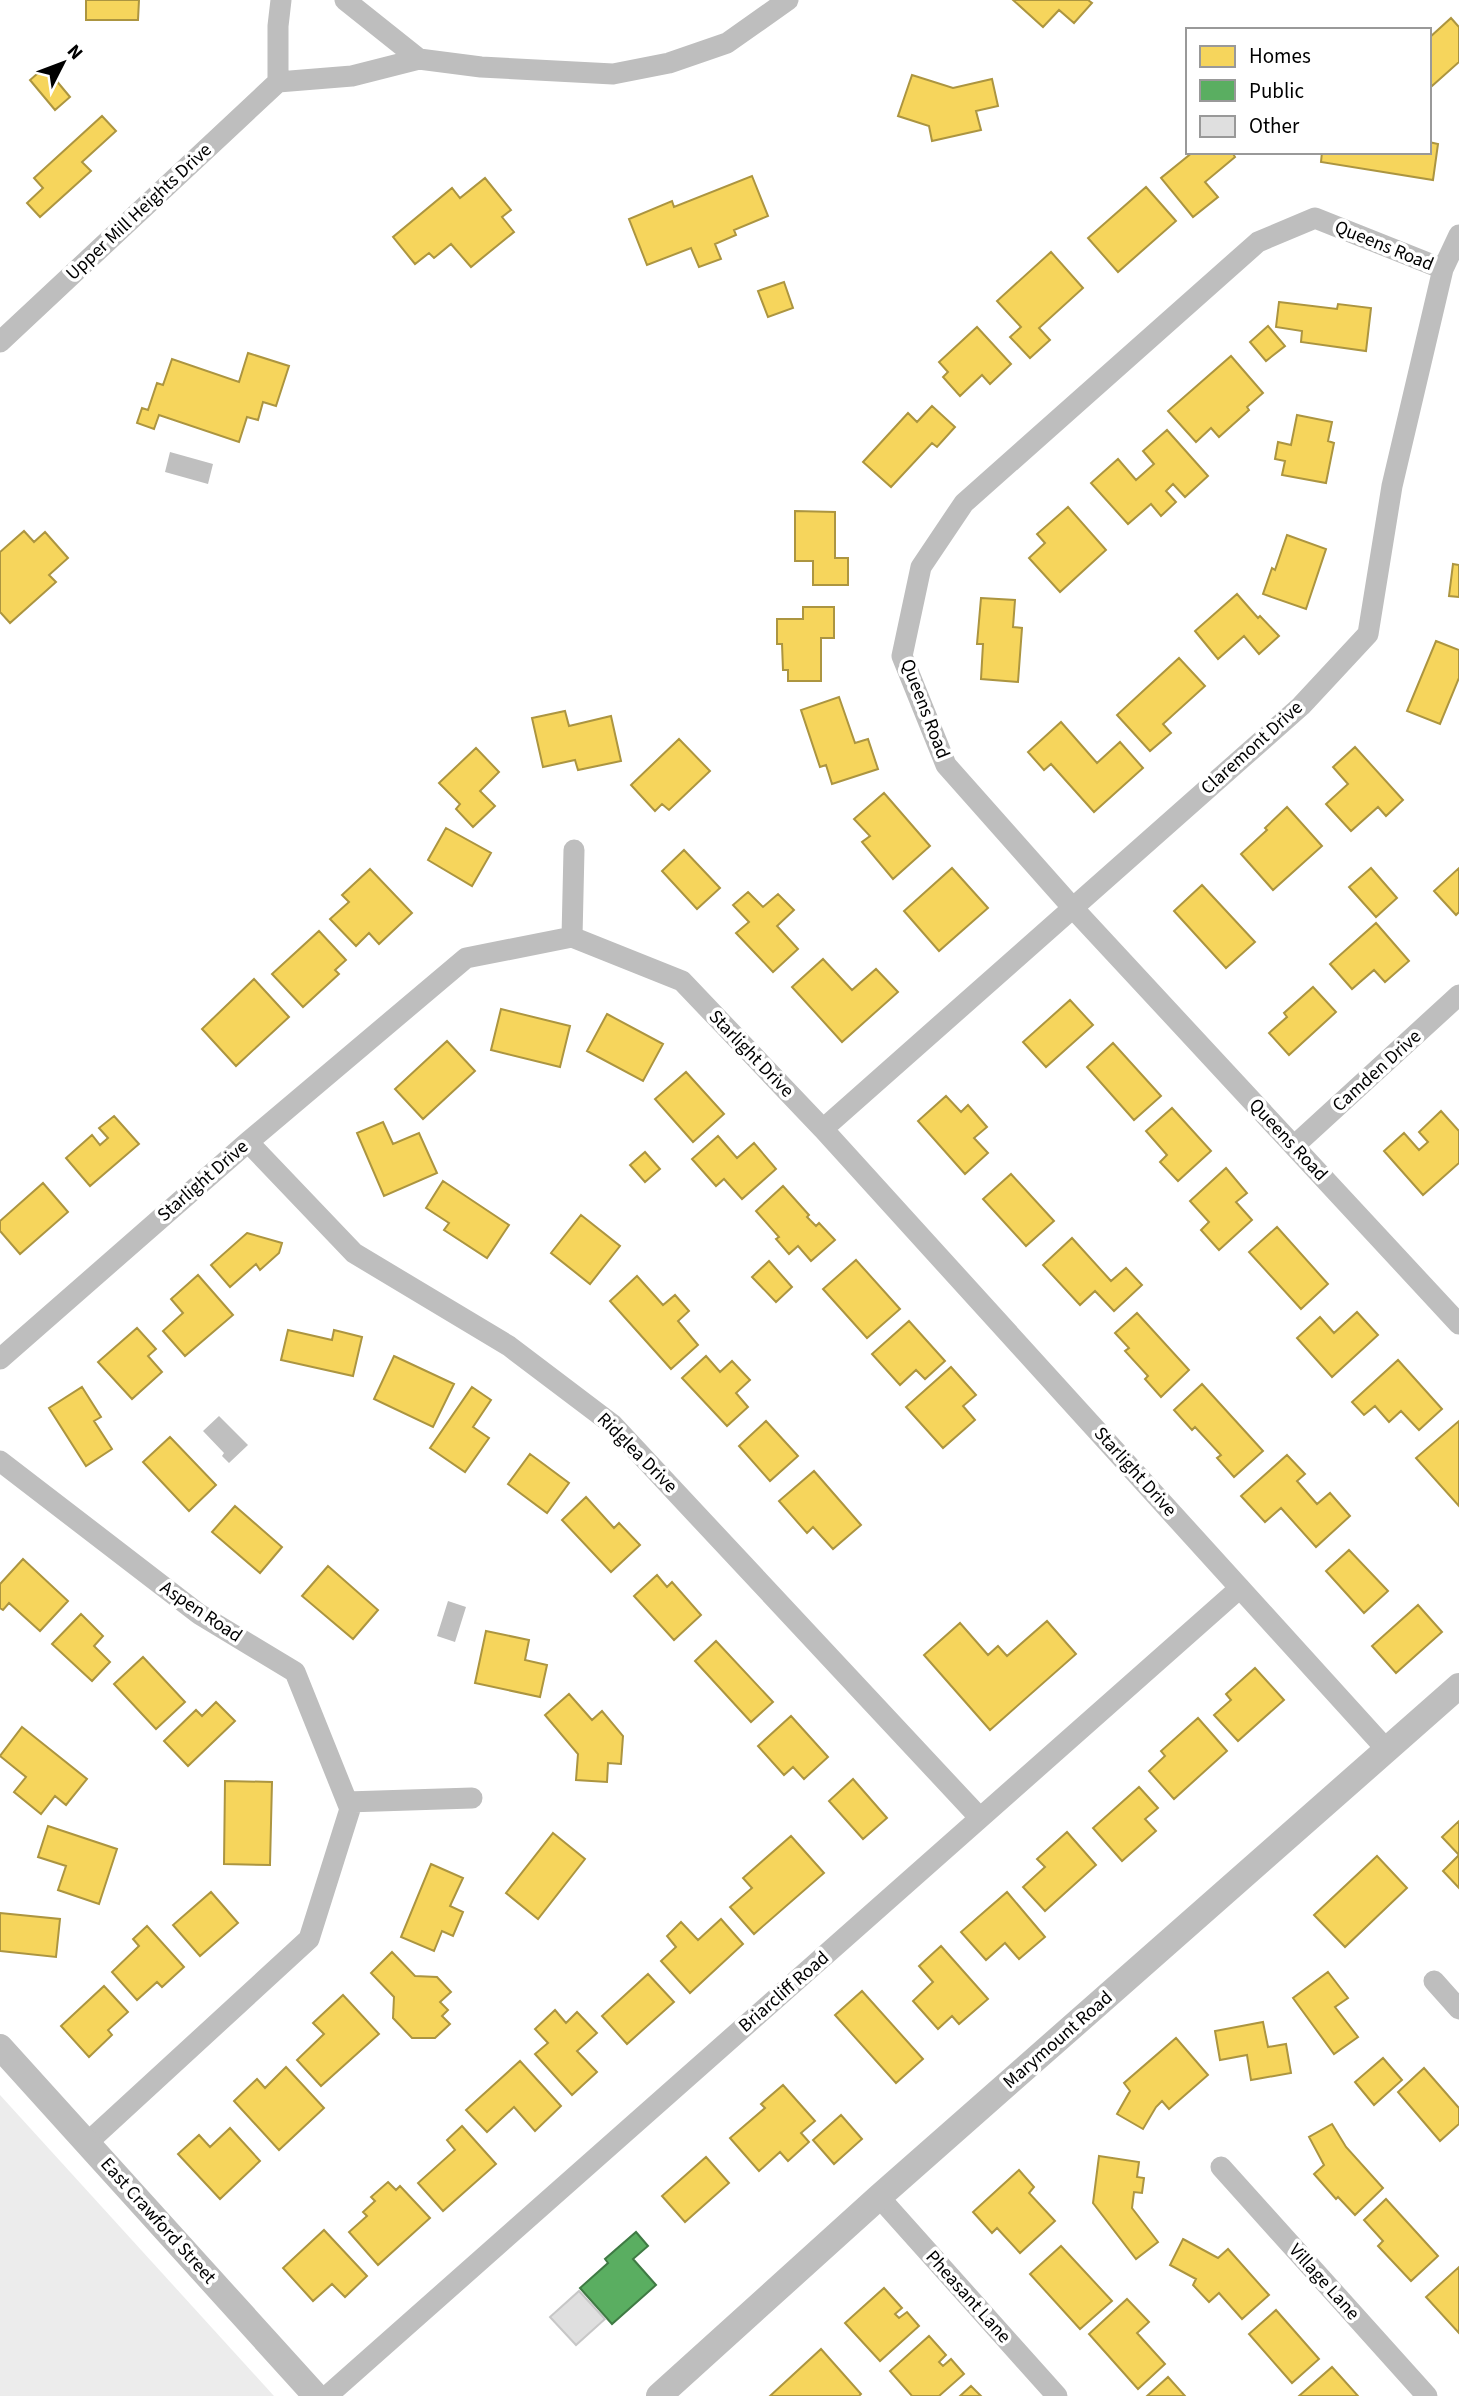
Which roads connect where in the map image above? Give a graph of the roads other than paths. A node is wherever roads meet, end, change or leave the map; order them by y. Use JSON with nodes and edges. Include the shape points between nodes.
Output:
{"nodes":[{"id":1,"x":281,"y":0,"type":"edge"},
{"id":2,"x":345,"y":0,"type":"edge"},
{"id":3,"x":788,"y":0,"type":"edge"},
{"id":4,"x":419,"y":59,"type":"junction"},
{"id":5,"x":278,"y":82,"type":"junction"},
{"id":6,"x":1459,"y":235,"type":"edge"},
{"id":7,"x":1443,"y":269,"type":"junction"},
{"id":8,"x":0,"y":342,"type":"edge"},
{"id":9,"x":574,"y":850,"type":"dead end"},
{"id":10,"x":1072,"y":907,"type":"junction"},
{"id":11,"x":572,"y":937,"type":"junction"},
{"id":12,"x":1459,"y":996,"type":"edge"},
{"id":13,"x":823,"y":1129,"type":"junction"},
{"id":14,"x":248,"y":1142,"type":"junction"},
{"id":15,"x":1294,"y":1146,"type":"junction"},
{"id":16,"x":1459,"y":1324,"type":"edge"},
{"id":17,"x":0,"y":1359,"type":"edge"},
{"id":18,"x":0,"y":1461,"type":"edge"},
{"id":19,"x":1240,"y":1588,"type":"junction"},
{"id":20,"x":1459,"y":1686,"type":"edge"},
{"id":21,"x":1387,"y":1749,"type":"junction"},
{"id":22,"x":472,"y":1798,"type":"dead end"},
{"id":23,"x":347,"y":1802,"type":"junction"},
{"id":24,"x":980,"y":1818,"type":"junction"},
{"id":25,"x":1434,"y":1981,"type":"dead end"},
{"id":26,"x":1459,"y":2010,"type":"edge"},
{"id":27,"x":0,"y":2047,"type":"edge"},
{"id":28,"x":87,"y":2143,"type":"junction"},
{"id":29,"x":1221,"y":2167,"type":"dead end"},
{"id":30,"x":879,"y":2197,"type":"junction"},
{"id":31,"x":316,"y":2396,"type":"edge"},
{"id":32,"x":327,"y":2396,"type":"edge"},
{"id":33,"x":659,"y":2396,"type":"edge"},
{"id":34,"x":1057,"y":2396,"type":"edge"},
{"id":35,"x":1427,"y":2396,"type":"edge"}],
"edges":[{"from":1,"to":5,"type":"street"},
{"from":2,"to":4,"type":"street"},
{"from":3,"to":4,"type":"street","via":[[727,43],[668,63],[613,74]]},
{"from":4,"to":5,"type":"street","via":[[352,76]]},
{"from":5,"to":8,"type":"street","name":"Upper Mill Heights Drive"},
{"from":6,"to":7,"type":"street","name":"Claremont Drive"},
{"from":7,"to":10,"type":"street","name":"Claremont Drive","via":[[1392,486],[1368,634],[1301,706]]},
{"from":7,"to":10,"type":"street","name":"Queens Road","via":[[1315,218],[1258,242],[964,503],[921,567],[902,656],[946,765]]},
{"from":9,"to":11,"type":"street"},
{"from":10,"to":13,"type":"street","name":"Claremont Drive"},
{"from":10,"to":15,"type":"street","name":"Queens Road"},
{"from":11,"to":13,"type":"street","name":"Starlight Drive","via":[[681,981]]},
{"from":11,"to":14,"type":"street","name":"Starlight Drive","via":[[466,958]]},
{"from":12,"to":15,"type":"street","name":"Camden Drive"},
{"from":13,"to":19,"type":"street","name":"Starlight Drive"},
{"from":14,"to":17,"type":"street","name":"Starlight Drive"},
{"from":14,"to":24,"type":"street","name":"Ridglea Drive","via":[[354,1254],[509,1346],[612,1424]]},
{"from":15,"to":16,"type":"street","name":"Queens Road"},
{"from":18,"to":23,"type":"street","name":"Aspen Road","via":[[199,1614],[295,1672]]},
{"from":19,"to":21,"type":"street","name":"Starlight Drive"},
{"from":19,"to":24,"type":"street","name":"Briarcliff Road"},
{"from":20,"to":21,"type":"street","name":"Marymount Road"},
{"from":21,"to":30,"type":"street","name":"Marymount Road"},
{"from":22,"to":23,"type":"street"},
{"from":23,"to":28,"type":"street","via":[[350,1810],[309,1939]]},
{"from":24,"to":32,"type":"street","name":"Briarcliff Road"},
{"from":25,"to":26,"type":"street"},
{"from":27,"to":28,"type":"street","name":"East Crawford Street"},
{"from":28,"to":31,"type":"street","name":"East Crawford Street"},
{"from":29,"to":35,"type":"street","name":"Village Lane"},
{"from":30,"to":33,"type":"street","name":"Marymount Road"},
{"from":30,"to":34,"type":"street","name":"Pheasant Lane"}]}
